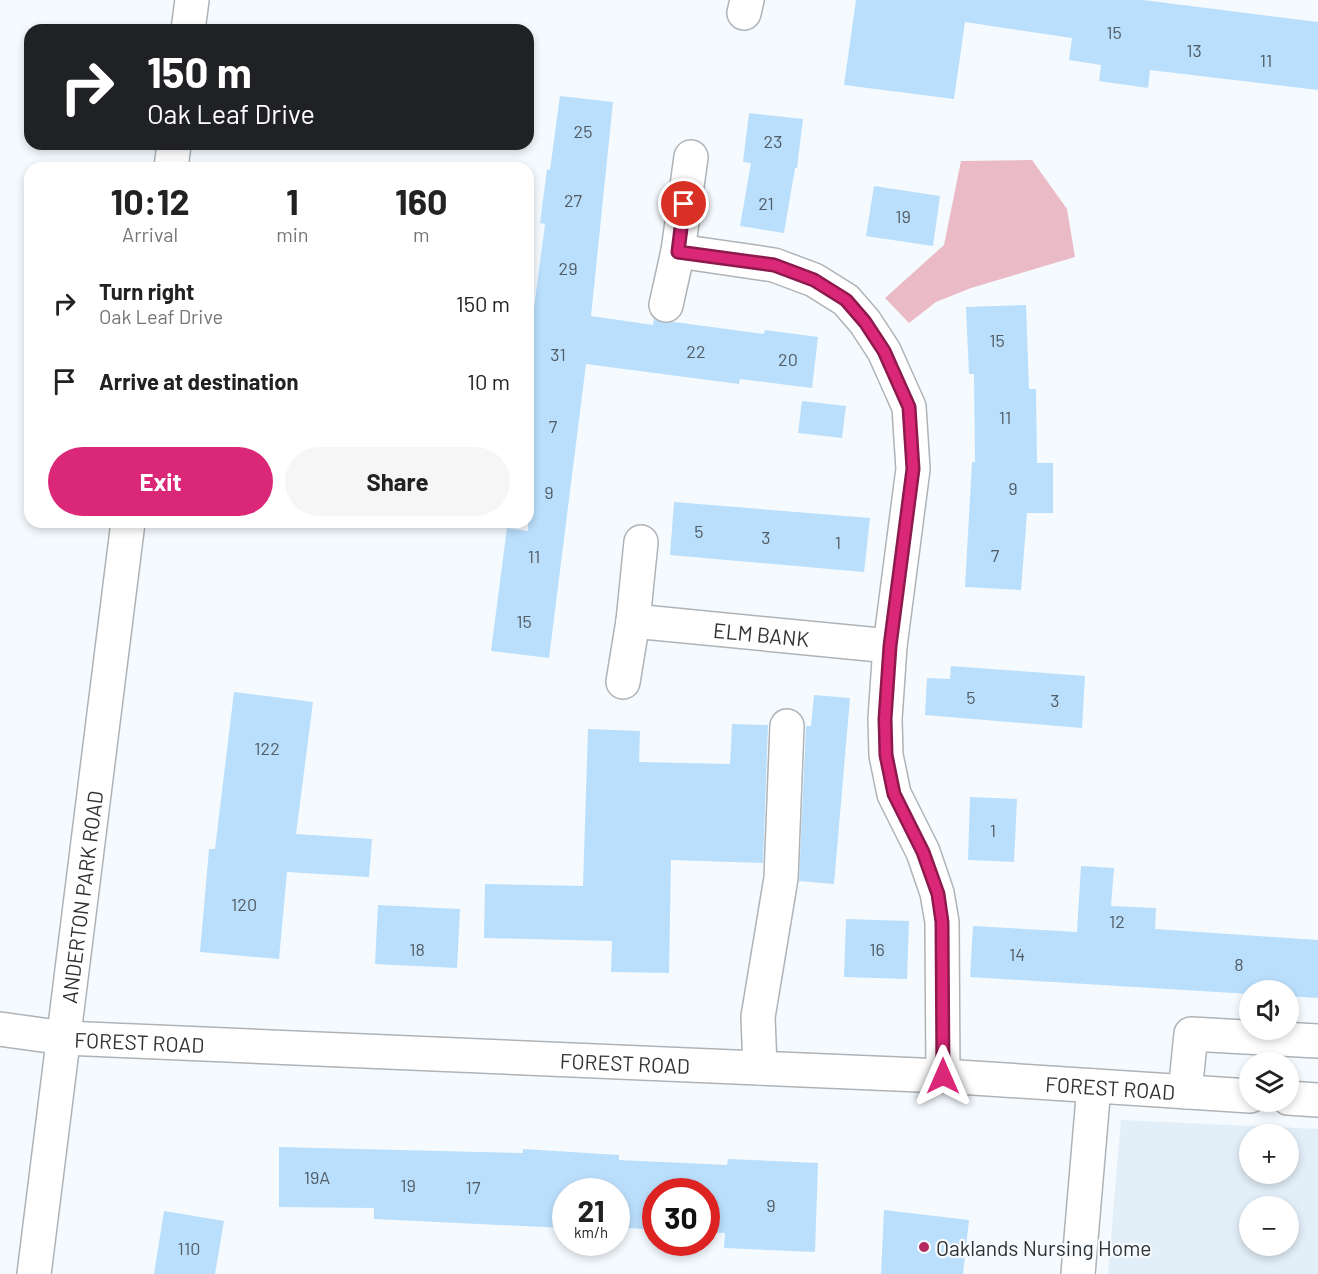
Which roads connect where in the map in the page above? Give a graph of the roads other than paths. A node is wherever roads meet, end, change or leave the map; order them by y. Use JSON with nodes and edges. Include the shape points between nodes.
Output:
{"nodes":[{"id":1,"x":192,"y":0,"type":"edge"},
{"id":2,"x":190,"y":24,"type":"edge"},
{"id":3,"x":691,"y":157,"type":"dead end"},
{"id":4,"x":678,"y":252,"type":"junction"},
{"id":5,"x":666,"y":305,"type":"dead end"},
{"id":6,"x":127,"y":528,"type":"edge"},
{"id":7,"x":641,"y":542,"type":"dead end"},
{"id":8,"x":633,"y":621,"type":"junction"},
{"id":9,"x":890,"y":646,"type":"junction"},
{"id":10,"x":623,"y":682,"type":"dead end"},
{"id":11,"x":787,"y":726,"type":"dead end"},
{"id":12,"x":0,"y":1029,"type":"edge"},
{"id":13,"x":64,"y":1038,"type":"junction"},
{"id":14,"x":1318,"y":1041,"type":"edge"},
{"id":15,"x":760,"y":1068,"type":"junction"},
{"id":16,"x":943,"y":1076,"type":"junction"},
{"id":17,"x":1094,"y":1086,"type":"junction"},
{"id":18,"x":1185,"y":1092,"type":"junction"},
{"id":19,"x":1239,"y":1095,"type":"edge"},
{"id":20,"x":1299,"y":1099,"type":"edge"},
{"id":21,"x":1318,"y":1100,"type":"edge"},
{"id":22,"x":34,"y":1274,"type":"edge"},
{"id":23,"x":1078,"y":1274,"type":"edge"}],
"edges":[{"from":1,"to":2,"type":"street"},
{"from":3,"to":4,"type":"street"},
{"from":4,"to":5,"type":"street"},
{"from":4,"to":9,"type":"street","via":[[774,265],[814,280],[846,300],[884,351],[909,407],[913,469]]},
{"from":6,"to":13,"type":"street","name":"ANDERTON PARK ROAD"},
{"from":7,"to":8,"type":"street"},
{"from":8,"to":9,"type":"street","name":"ELM BANK"},
{"from":8,"to":10,"type":"street"},
{"from":9,"to":16,"type":"street","via":[[886,755],[894,794],[923,852],[938,894],[942,922]]},
{"from":11,"to":15,"type":"street","via":[[781,878],[758,1017]]},
{"from":12,"to":13,"type":"street","name":"FOREST ROAD"},
{"from":13,"to":15,"type":"street","name":"FOREST ROAD"},
{"from":13,"to":22,"type":"street","name":"ANDERTON PARK ROAD"},
{"from":14,"to":18,"type":"street","via":[[1191,1034]]},
{"from":15,"to":16,"type":"street","name":"FOREST ROAD"},
{"from":16,"to":17,"type":"street","name":"FOREST ROAD"},
{"from":17,"to":18,"type":"street","name":"FOREST ROAD"},
{"from":17,"to":23,"type":"street"},
{"from":18,"to":19,"type":"street","name":"FOREST ROAD"},
{"from":20,"to":21,"type":"street"}]}
